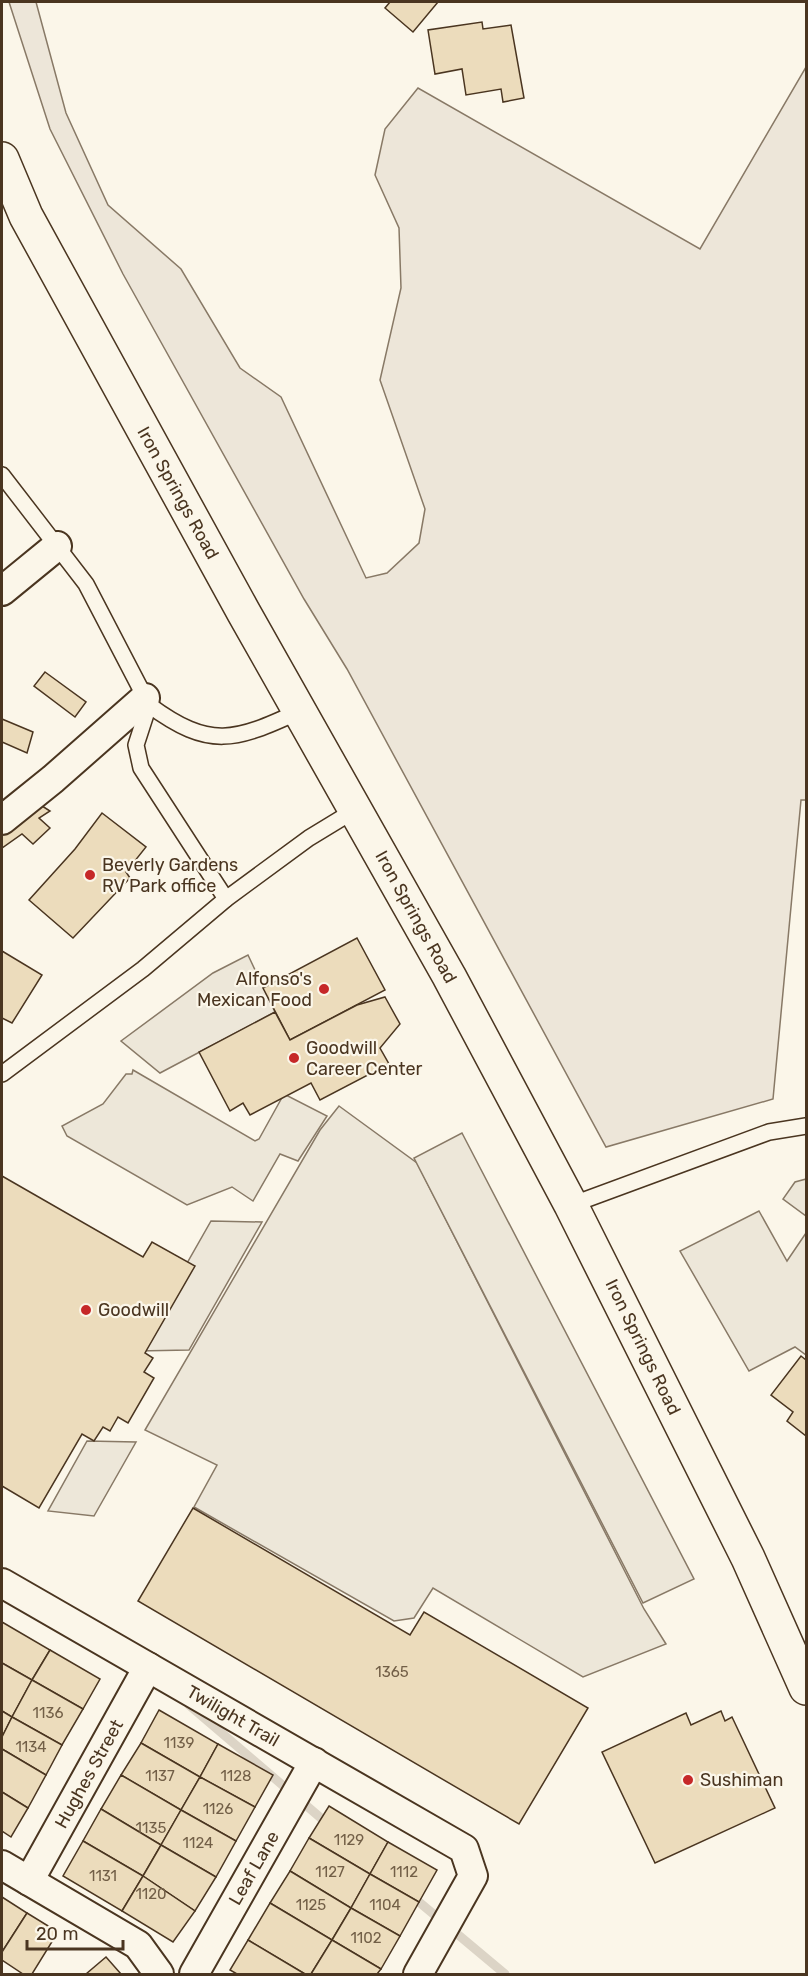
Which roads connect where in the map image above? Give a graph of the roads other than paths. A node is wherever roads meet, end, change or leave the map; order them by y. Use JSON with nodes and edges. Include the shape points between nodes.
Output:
{"nodes":[{"id":1,"x":2,"y":159,"type":"edge"},
{"id":2,"x":2,"y":475,"type":"edge"},
{"id":3,"x":57,"y":546,"type":"junction"},
{"id":4,"x":2,"y":591,"type":"edge"},
{"id":5,"x":148,"y":701,"type":"junction"},
{"id":6,"x":300,"y":711,"type":"junction"},
{"id":7,"x":355,"y":810,"type":"junction"},
{"id":8,"x":2,"y":820,"type":"edge"},
{"id":9,"x":226,"y":898,"type":"junction"},
{"id":10,"x":2,"y":1074,"type":"edge"},
{"id":11,"x":807,"y":1126,"type":"edge"},
{"id":12,"x":571,"y":1205,"type":"junction"},
{"id":13,"x":2,"y":1583,"type":"edge"},
{"id":14,"x":148,"y":1667,"type":"junction"},
{"id":15,"x":807,"y":1688,"type":"edge"},
{"id":16,"x":314,"y":1762,"type":"junction"},
{"id":17,"x":2,"y":1865,"type":"edge"},
{"id":18,"x":30,"y":1881,"type":"junction"},
{"id":19,"x":159,"y":1974,"type":"edge"},
{"id":20,"x":194,"y":1974,"type":"edge"},
{"id":21,"x":420,"y":1974,"type":"edge"}],
"edges":[{"from":1,"to":6,"type":"main road","name":"Iron Springs Road","via":[[26,216]]},
{"from":2,"to":3,"type":"lane"},
{"from":3,"to":4,"type":"street"},
{"from":3,"to":5,"type":"lane","via":[[86,584]]},
{"from":5,"to":6,"type":"lane","via":[[185,729],[207,736],[250,734]]},
{"from":5,"to":8,"type":"street"},
{"from":5,"to":9,"type":"lane","via":[[135,745],[141,768]]},
{"from":6,"to":7,"type":"main road","name":"Iron Springs Road"},
{"from":7,"to":9,"type":"lane"},
{"from":7,"to":12,"type":"main road","name":"Iron Springs Road"},
{"from":9,"to":10,"type":"lane","via":[[143,969]]},
{"from":11,"to":12,"type":"lane","via":[[769,1132]]},
{"from":12,"to":15,"type":"main road","name":"Iron Springs Road","via":[[748,1558]]},
{"from":13,"to":14,"type":"street","name":"Twilight Trail"},
{"from":14,"to":16,"type":"street","name":"Twilight Trail"},
{"from":14,"to":18,"type":"street","name":"Hughes Street"},
{"from":16,"to":20,"type":"street","name":"Leaf Lane"},
{"from":16,"to":21,"type":"street","name":"Twilight Trail","via":[[464,1849],[473,1876]]},
{"from":17,"to":18,"type":"street"},
{"from":18,"to":19,"type":"street","via":[[138,1945]]}]}
